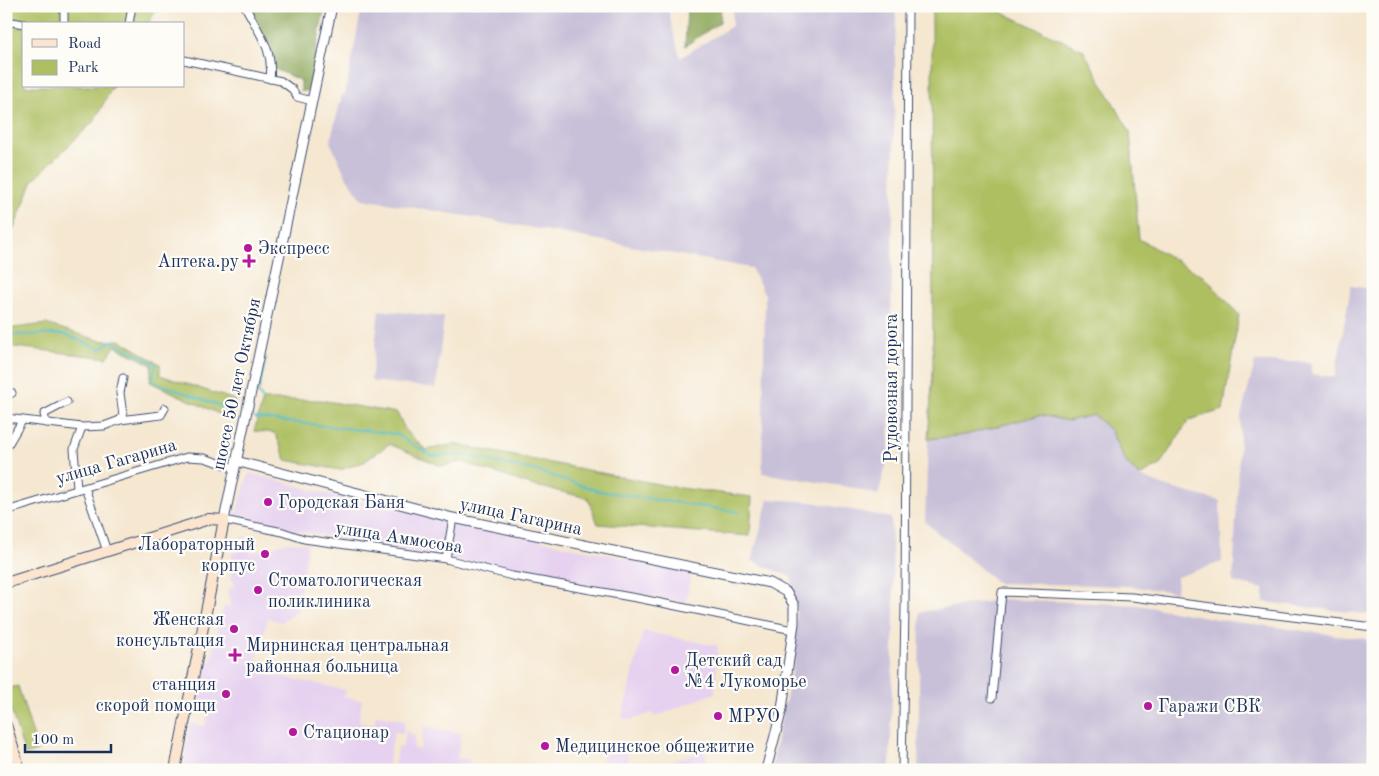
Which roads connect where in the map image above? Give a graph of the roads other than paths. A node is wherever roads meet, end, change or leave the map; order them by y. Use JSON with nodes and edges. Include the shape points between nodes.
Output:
{"nodes":[{"id":1,"x":64,"y":6,"type":"edge"},
{"id":2,"x":132,"y":6,"type":"edge"},
{"id":3,"x":245,"y":6,"type":"edge"},
{"id":4,"x":332,"y":6,"type":"edge"},
{"id":5,"x":908,"y":6,"type":"edge"},
{"id":6,"x":6,"y":21,"type":"edge"},
{"id":7,"x":64,"y":22,"type":"edge"},
{"id":8,"x":130,"y":22,"type":"edge"},
{"id":9,"x":22,"y":24,"type":"edge"},
{"id":10,"x":185,"y":60,"type":"edge"},
{"id":11,"x":270,"y":79,"type":"junction"},
{"id":12,"x":312,"y":102,"type":"junction"},
{"id":13,"x":123,"y":378,"type":"dead end"},
{"id":14,"x":67,"y":402,"type":"dead end"},
{"id":15,"x":165,"y":408,"type":"dead end"},
{"id":16,"x":6,"y":418,"type":"edge"},
{"id":17,"x":120,"y":420,"type":"junction"},
{"id":18,"x":22,"y":421,"type":"junction"},
{"id":19,"x":46,"y":423,"type":"junction"},
{"id":20,"x":82,"y":427,"type":"junction"},
{"id":21,"x":6,"y":448,"type":"edge"},
{"id":22,"x":236,"y":465,"type":"junction"},
{"id":23,"x":81,"y":488,"type":"junction"},
{"id":24,"x":6,"y":511,"type":"edge"},
{"id":25,"x":453,"y":518,"type":"junction"},
{"id":26,"x":224,"y":520,"type":"junction"},
{"id":27,"x":107,"y":551,"type":"junction"},
{"id":28,"x":446,"y":559,"type":"junction"},
{"id":29,"x":6,"y":583,"type":"edge"},
{"id":30,"x":1373,"y":627,"type":"edge"},
{"id":31,"x":793,"y":630,"type":"junction"},
{"id":32,"x":992,"y":698,"type":"dead end"},
{"id":33,"x":6,"y":725,"type":"edge"},
{"id":34,"x":20,"y":770,"type":"edge"},
{"id":35,"x":175,"y":770,"type":"edge"},
{"id":36,"x":766,"y":770,"type":"edge"},
{"id":37,"x":902,"y":770,"type":"edge"}],
"edges":[{"from":1,"to":7,"type":"street"},
{"from":2,"to":8,"type":"street"},
{"from":3,"to":11,"type":"street","via":[[269,50],[272,64]]},
{"from":4,"to":12,"type":"street","name":"шоссе 50 лет Октября"},
{"from":5,"to":37,"type":"street","name":"Рудовозная дорога","via":[[906,608]]},
{"from":6,"to":9,"type":"street"},
{"from":10,"to":11,"type":"street"},
{"from":11,"to":12,"type":"street","via":[[288,85],[297,97]]},
{"from":12,"to":22,"type":"street","name":"шоссе 50 лет Октября"},
{"from":13,"to":17,"type":"street"},
{"from":14,"to":19,"type":"street","via":[[44,414]]},
{"from":15,"to":17,"type":"street","via":[[161,415]]},
{"from":16,"to":18,"type":"street"},
{"from":17,"to":20,"type":"street","via":[[104,426]]},
{"from":18,"to":19,"type":"street"},
{"from":18,"to":21,"type":"street"},
{"from":19,"to":20,"type":"street"},
{"from":20,"to":23,"type":"street","via":[[74,449]]},
{"from":22,"to":23,"type":"street","name":"улица Гагарина","via":[[187,457]]},
{"from":22,"to":25,"type":"street","name":"улица Гагарина"},
{"from":22,"to":26,"type":"street","name":"шоссе 50 лет Октября"},
{"from":23,"to":24,"type":"street","name":"улица Гагарина"},
{"from":23,"to":27,"type":"street"},
{"from":25,"to":28,"type":"street"},
{"from":25,"to":31,"type":"street","name":"улица Гагарина","via":[[770,583],[786,592],[794,605]]},
{"from":26,"to":27,"type":"main road","name":"улица Аммосова","via":[[209,519]]},
{"from":26,"to":28,"type":"street","name":"улица Аммосова","via":[[304,539]]},
{"from":26,"to":35,"type":"main road","name":"шоссе 50 лет Октября"},
{"from":27,"to":29,"type":"main road","name":"улица Аммосова"},
{"from":28,"to":31,"type":"street","name":"улица Аммосова","via":[[512,576]]},
{"from":30,"to":32,"type":"street","via":[[1132,597],[1002,592]]},
{"from":31,"to":36,"type":"street","via":[[782,709]]},
{"from":33,"to":34,"type":"main road"}]}
